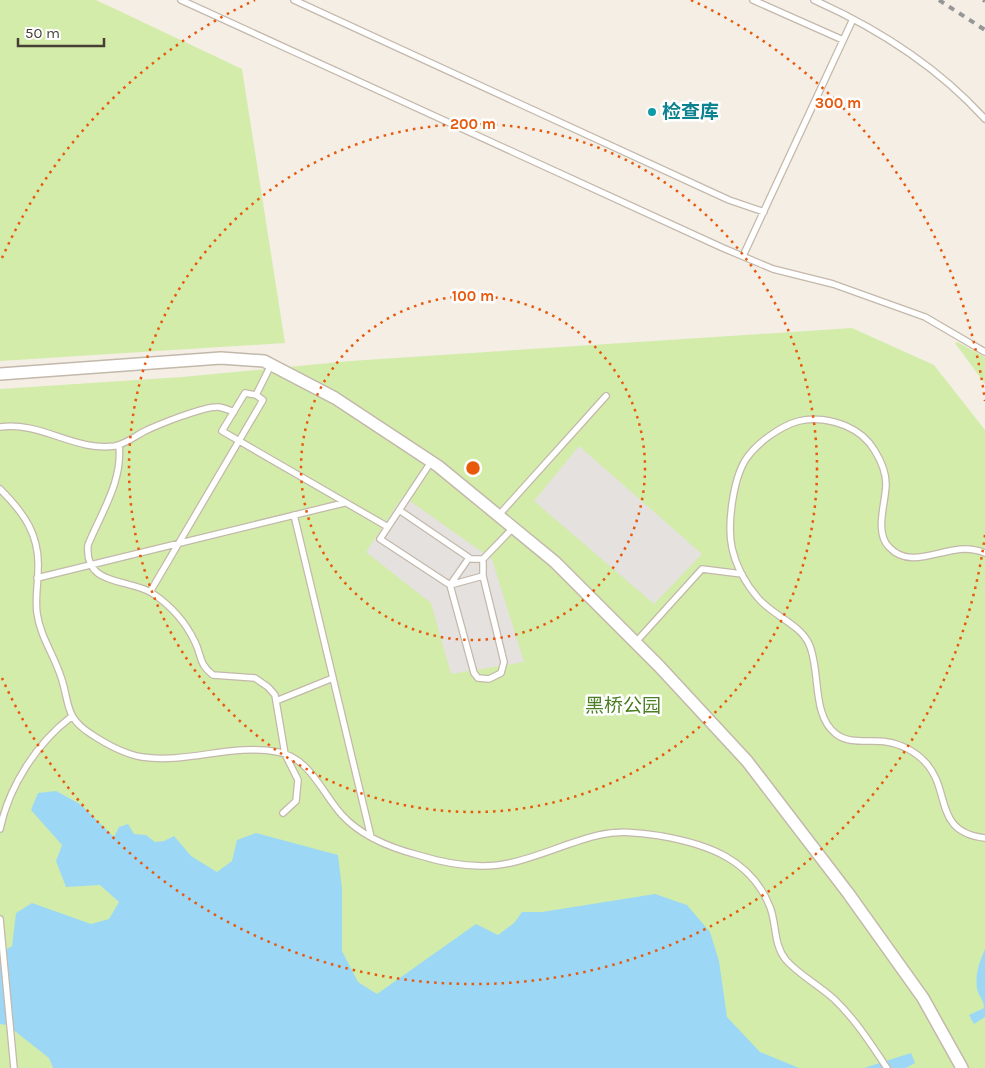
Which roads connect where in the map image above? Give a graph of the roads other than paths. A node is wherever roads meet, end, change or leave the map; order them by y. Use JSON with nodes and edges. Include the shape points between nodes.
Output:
{"nodes":[{"id":1,"x":182,"y":0,"type":"edge"},
{"id":2,"x":294,"y":0,"type":"edge"},
{"id":3,"x":753,"y":0,"type":"edge"},
{"id":4,"x":814,"y":0,"type":"edge"},
{"id":5,"x":853,"y":19,"type":"junction"},
{"id":6,"x":843,"y":40,"type":"junction"},
{"id":7,"x":985,"y":119,"type":"edge"},
{"id":8,"x":764,"y":212,"type":"junction"},
{"id":9,"x":743,"y":256,"type":"junction"},
{"id":10,"x":985,"y":352,"type":"edge"},
{"id":11,"x":271,"y":365,"type":"junction"},
{"id":12,"x":0,"y":374,"type":"edge"},
{"id":13,"x":256,"y":394,"type":"junction"},
{"id":14,"x":606,"y":396,"type":"dead end"},
{"id":15,"x":234,"y":412,"type":"junction"},
{"id":16,"x":0,"y":427,"type":"edge"},
{"id":17,"x":239,"y":441,"type":"junction"},
{"id":18,"x":119,"y":445,"type":"junction"},
{"id":19,"x":432,"y":462,"type":"junction"},
{"id":20,"x":0,"y":489,"type":"edge"},
{"id":21,"x":344,"y":503,"type":"junction"},
{"id":22,"x":399,"y":510,"type":"junction"},
{"id":23,"x":294,"y":515,"type":"junction"},
{"id":24,"x":498,"y":516,"type":"junction"},
{"id":25,"x":388,"y":528,"type":"junction"},
{"id":26,"x":513,"y":528,"type":"junction"},
{"id":27,"x":179,"y":543,"type":"junction"},
{"id":28,"x":985,"y":553,"type":"edge"},
{"id":29,"x":469,"y":558,"type":"junction"},
{"id":30,"x":483,"y":559,"type":"junction"},
{"id":31,"x":90,"y":565,"type":"junction"},
{"id":32,"x":742,"y":574,"type":"junction"},
{"id":33,"x":483,"y":576,"type":"junction"},
{"id":34,"x":37,"y":578,"type":"junction"},
{"id":35,"x":450,"y":585,"type":"junction"},
{"id":36,"x":150,"y":592,"type":"junction"},
{"id":37,"x":636,"y":643,"type":"junction"},
{"id":38,"x":333,"y":678,"type":"junction"},
{"id":39,"x":276,"y":702,"type":"junction"},
{"id":40,"x":71,"y":717,"type":"junction"},
{"id":41,"x":286,"y":754,"type":"junction"},
{"id":42,"x":283,"y":813,"type":"dead end"},
{"id":43,"x":0,"y":829,"type":"edge"},
{"id":44,"x":371,"y":837,"type":"junction"},
{"id":45,"x":985,"y":838,"type":"edge"},
{"id":46,"x":0,"y":919,"type":"edge"},
{"id":47,"x":14,"y":1068,"type":"edge"},
{"id":48,"x":887,"y":1068,"type":"edge"},
{"id":49,"x":962,"y":1068,"type":"edge"}],
"edges":[{"from":1,"to":9,"type":"lane"},
{"from":2,"to":8,"type":"lane","via":[[728,200]]},
{"from":3,"to":6,"type":"lane"},
{"from":4,"to":5,"type":"lane"},
{"from":5,"to":6,"type":"lane"},
{"from":5,"to":7,"type":"lane","via":[[903,47],[936,71]]},
{"from":6,"to":8,"type":"lane"},
{"from":8,"to":9,"type":"lane"},
{"from":9,"to":10,"type":"lane","via":[[773,269],[832,284],[925,317]]},
{"from":11,"to":12,"type":"street","via":[[249,359],[220,358]]},
{"from":11,"to":13,"type":"lane"},
{"from":11,"to":19,"type":"street","via":[[335,398]]},
{"from":13,"to":15,"type":"lane","via":[[245,393]]},
{"from":13,"to":17,"type":"lane","via":[[262,400]]},
{"from":14,"to":24,"type":"lane"},
{"from":15,"to":17,"type":"lane","via":[[222,431]]},
{"from":15,"to":18,"type":"lane","via":[[218,407],[180,417]]},
{"from":16,"to":18,"type":"lane","via":[[34,428],[88,447]]},
{"from":17,"to":21,"type":"lane"},
{"from":17,"to":27,"type":"lane"},
{"from":18,"to":31,"type":"lane","via":[[118,476],[88,545]]},
{"from":19,"to":22,"type":"lane"},
{"from":19,"to":24,"type":"street"},
{"from":20,"to":34,"type":"lane","via":[[31,526],[38,552]]},
{"from":21,"to":23,"type":"lane"},
{"from":21,"to":25,"type":"lane"},
{"from":22,"to":25,"type":"lane"},
{"from":22,"to":29,"type":"lane"},
{"from":23,"to":27,"type":"lane"},
{"from":23,"to":38,"type":"lane"},
{"from":24,"to":26,"type":"street"},
{"from":25,"to":35,"type":"lane","via":[[380,539]]},
{"from":26,"to":30,"type":"lane"},
{"from":26,"to":37,"type":"street","via":[[555,562]]},
{"from":27,"to":31,"type":"lane"},
{"from":27,"to":36,"type":"lane"},
{"from":28,"to":32,"type":"lane","via":[[966,549],[907,558],[889,548],[884,540],[882,523],[886,483],[879,457],[870,444],[837,422],[798,421],[756,447],[746,460],[735,488],[732,549]]},
{"from":29,"to":30,"type":"lane"},
{"from":29,"to":35,"type":"lane"},
{"from":30,"to":33,"type":"lane"},
{"from":31,"to":34,"type":"lane"},
{"from":31,"to":36,"type":"lane","via":[[105,578]]},
{"from":32,"to":37,"type":"lane","via":[[702,569]]},
{"from":32,"to":45,"type":"lane","via":[[757,598],[772,613],[794,625],[809,642],[821,707],[828,725],[836,734],[846,739],[887,742],[914,753],[934,776],[949,819],[960,831]]},
{"from":33,"to":35,"type":"lane"},
{"from":33,"to":35,"type":"lane","via":[[504,662],[501,672],[489,679],[478,678],[474,673]]},
{"from":34,"to":40,"type":"lane","via":[[39,628],[60,673]]},
{"from":36,"to":39,"type":"lane","via":[[187,626],[205,669],[213,675],[255,678],[276,695]]},
{"from":37,"to":49,"type":"street","via":[[747,761],[848,892],[923,998]]},
{"from":38,"to":39,"type":"lane"},
{"from":38,"to":44,"type":"lane"},
{"from":39,"to":41,"type":"lane"},
{"from":40,"to":41,"type":"lane","via":[[102,741],[142,757],[259,749]]},
{"from":40,"to":43,"type":"lane","via":[[52,731],[33,756],[17,782]]},
{"from":41,"to":42,"type":"lane","via":[[298,780],[296,801]]},
{"from":41,"to":44,"type":"lane","via":[[304,765],[343,816]]},
{"from":44,"to":48,"type":"lane","via":[[417,855],[478,866],[506,864],[600,835],[620,832],[694,842],[718,851],[748,874],[771,908],[782,954],[857,1024]]},
{"from":46,"to":47,"type":"lane"}]}
